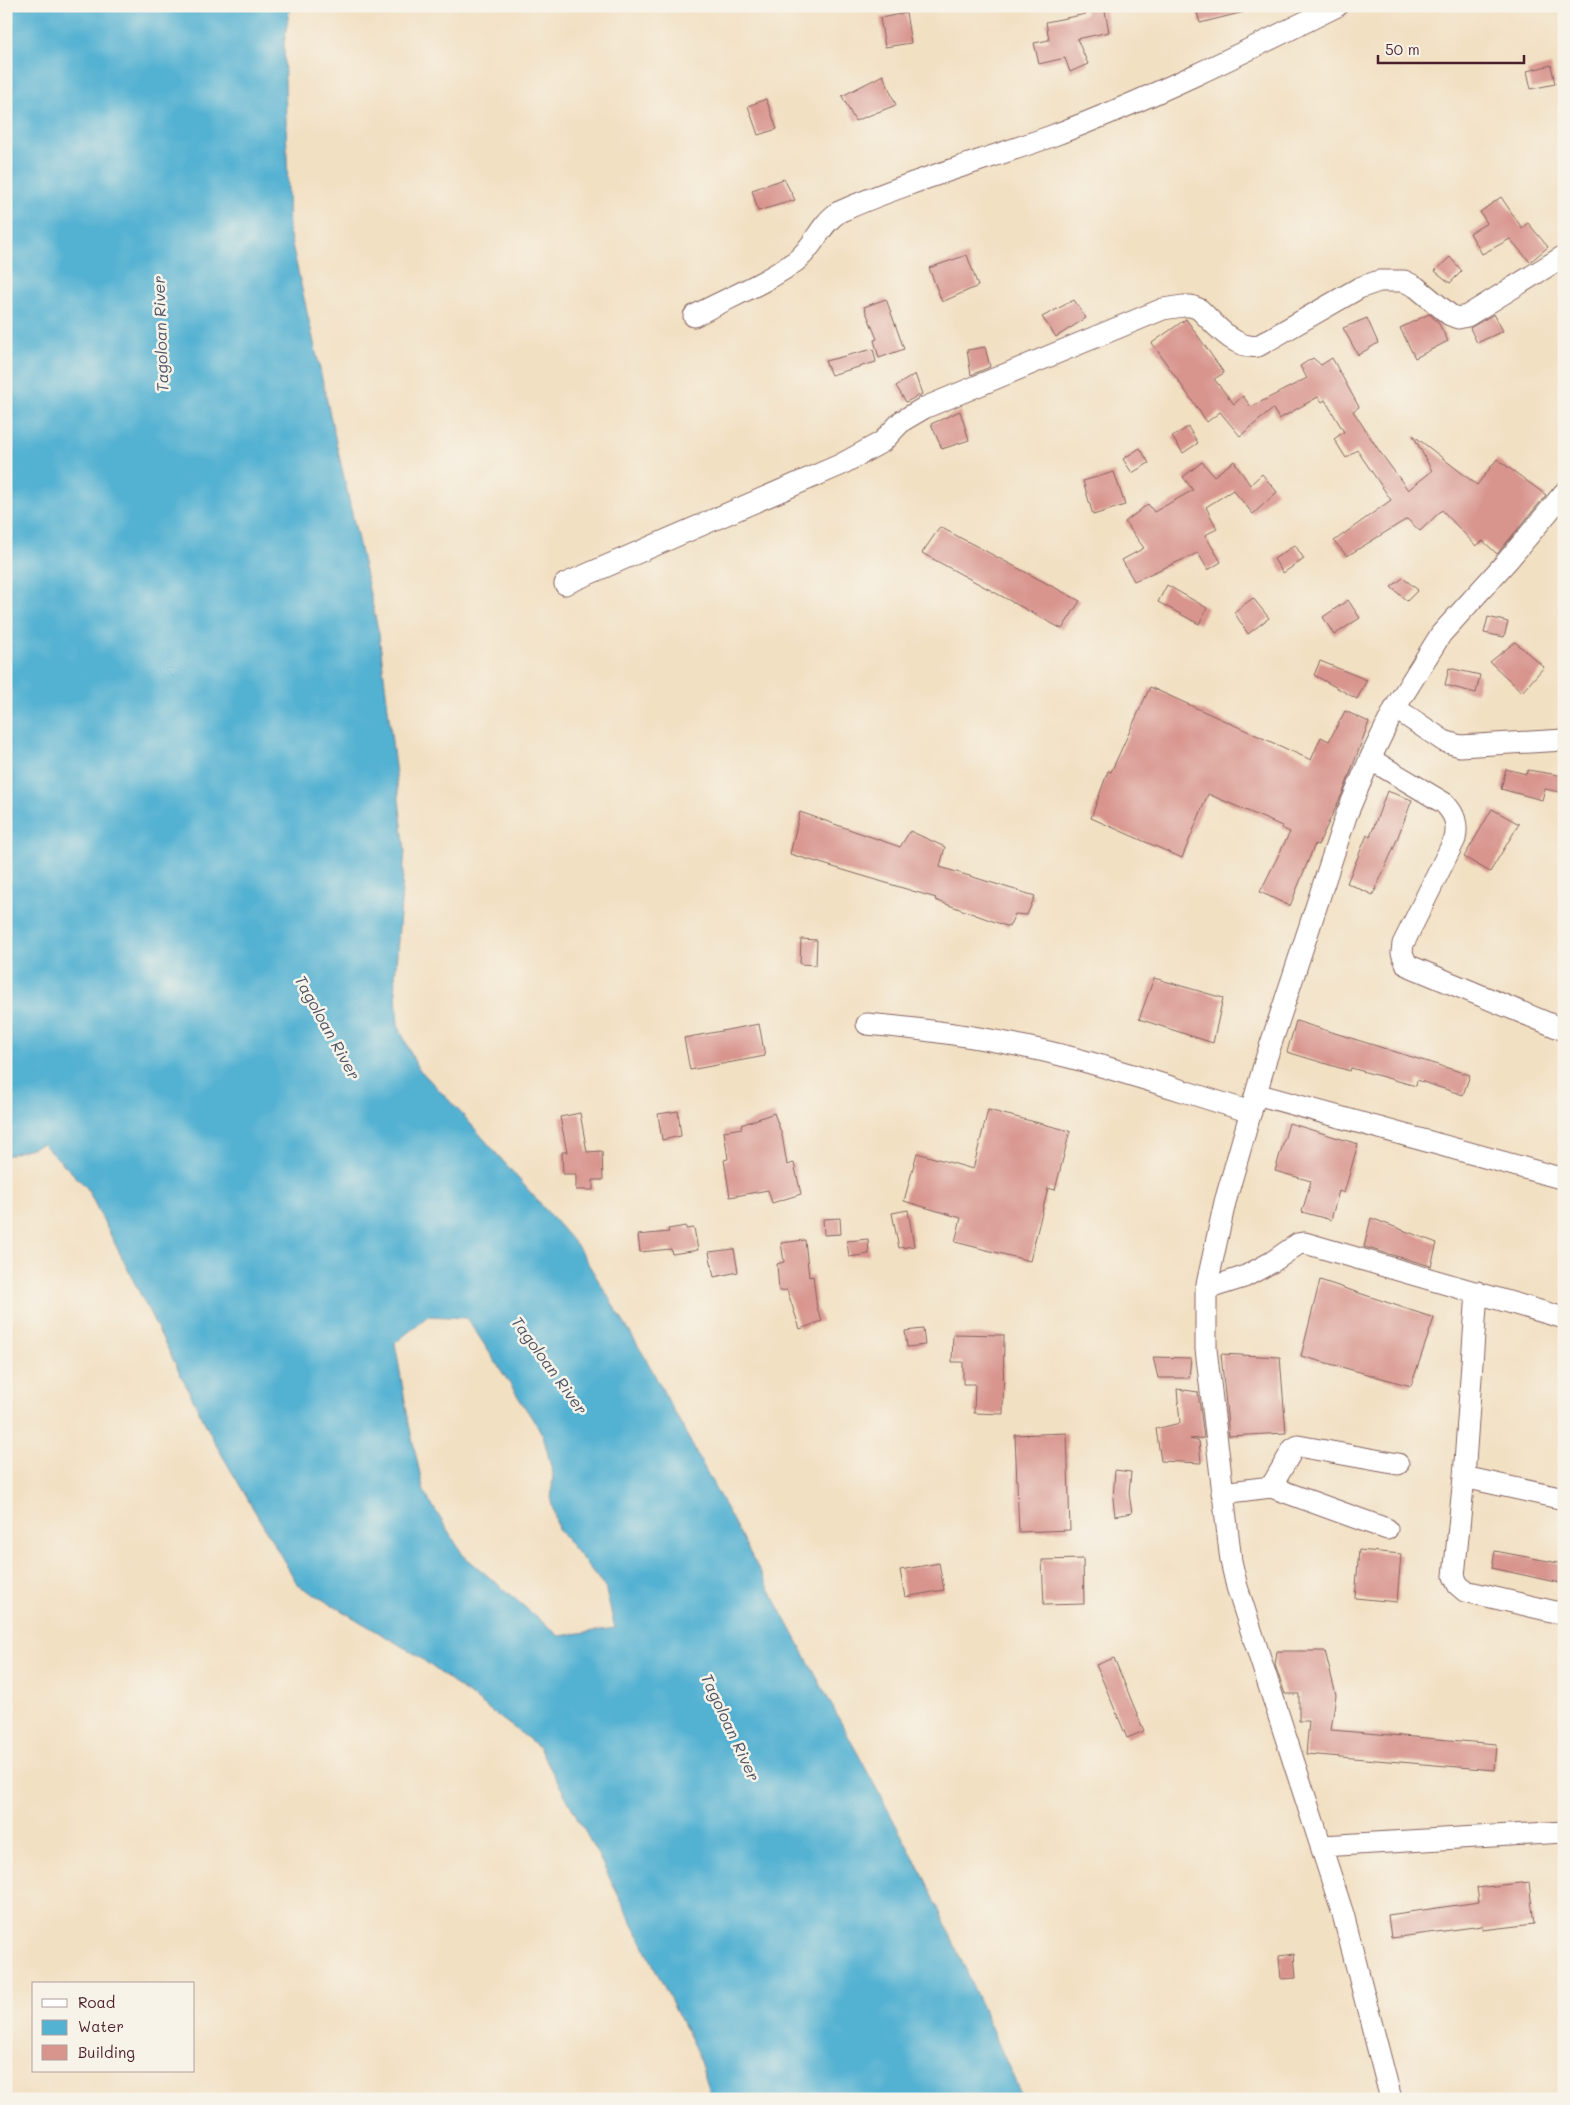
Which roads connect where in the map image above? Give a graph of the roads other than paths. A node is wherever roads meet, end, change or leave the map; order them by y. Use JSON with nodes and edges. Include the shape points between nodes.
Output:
{"nodes":[{"id":1,"x":1338,"y":6,"type":"edge"},
{"id":2,"x":1564,"y":256,"type":"edge"},
{"id":3,"x":694,"y":316,"type":"dead end"},
{"id":4,"x":1564,"y":493,"type":"edge"},
{"id":5,"x":565,"y":584,"type":"dead end"},
{"id":6,"x":1395,"y":708,"type":"junction"},
{"id":7,"x":1564,"y":740,"type":"edge"},
{"id":8,"x":1370,"y":759,"type":"junction"},
{"id":9,"x":867,"y":1024,"type":"dead end"},
{"id":10,"x":1564,"y":1030,"type":"edge"},
{"id":11,"x":1254,"y":1103,"type":"junction"},
{"id":12,"x":1564,"y":1179,"type":"edge"},
{"id":13,"x":1206,"y":1289,"type":"junction"},
{"id":14,"x":1477,"y":1292,"type":"junction"},
{"id":15,"x":1564,"y":1318,"type":"edge"},
{"id":16,"x":1398,"y":1464,"type":"dead end"},
{"id":17,"x":1464,"y":1477,"type":"junction"},
{"id":18,"x":1271,"y":1487,"type":"junction"},
{"id":19,"x":1222,"y":1493,"type":"junction"},
{"id":20,"x":1564,"y":1499,"type":"edge"},
{"id":21,"x":1387,"y":1529,"type":"dead end"},
{"id":22,"x":1564,"y":1614,"type":"edge"},
{"id":23,"x":1564,"y":1832,"type":"edge"},
{"id":24,"x":1322,"y":1846,"type":"junction"},
{"id":25,"x":1391,"y":2099,"type":"edge"}],
"edges":[{"from":1,"to":3,"type":"street","via":[[1156,94],[1048,137],[839,212],[826,222],[804,254],[796,260]]},
{"from":2,"to":5,"type":"street","via":[[1467,316],[1458,318],[1450,315],[1416,286],[1404,281],[1379,281],[1359,288],[1258,346],[1249,348],[1236,343],[1191,306],[1163,309],[924,408],[902,421],[882,442],[840,465]]},
{"from":4,"to":6,"type":"street","via":[[1441,634]]},
{"from":6,"to":7,"type":"street","via":[[1452,744]]},
{"from":6,"to":8,"type":"street"},
{"from":8,"to":10,"type":"street","via":[[1444,803],[1456,820],[1455,839],[1403,944],[1402,953],[1407,966]]},
{"from":8,"to":11,"type":"street","via":[[1346,816]]},
{"from":9,"to":11,"type":"street","via":[[922,1028],[1027,1047]]},
{"from":11,"to":12,"type":"street"},
{"from":11,"to":13,"type":"street","via":[[1225,1202]]},
{"from":13,"to":14,"type":"street","via":[[1244,1276],[1305,1243]]},
{"from":13,"to":19,"type":"street","via":[[1206,1349]]},
{"from":14,"to":15,"type":"street"},
{"from":14,"to":17,"type":"street"},
{"from":16,"to":18,"type":"street","via":[[1302,1445],[1293,1449]]},
{"from":17,"to":20,"type":"street"},
{"from":17,"to":22,"type":"street","via":[[1454,1570],[1458,1585],[1465,1591]]},
{"from":18,"to":19,"type":"street"},
{"from":18,"to":21,"type":"street"},
{"from":19,"to":24,"type":"street","via":[[1237,1587]]},
{"from":23,"to":24,"type":"street"},
{"from":24,"to":25,"type":"street"}]}
